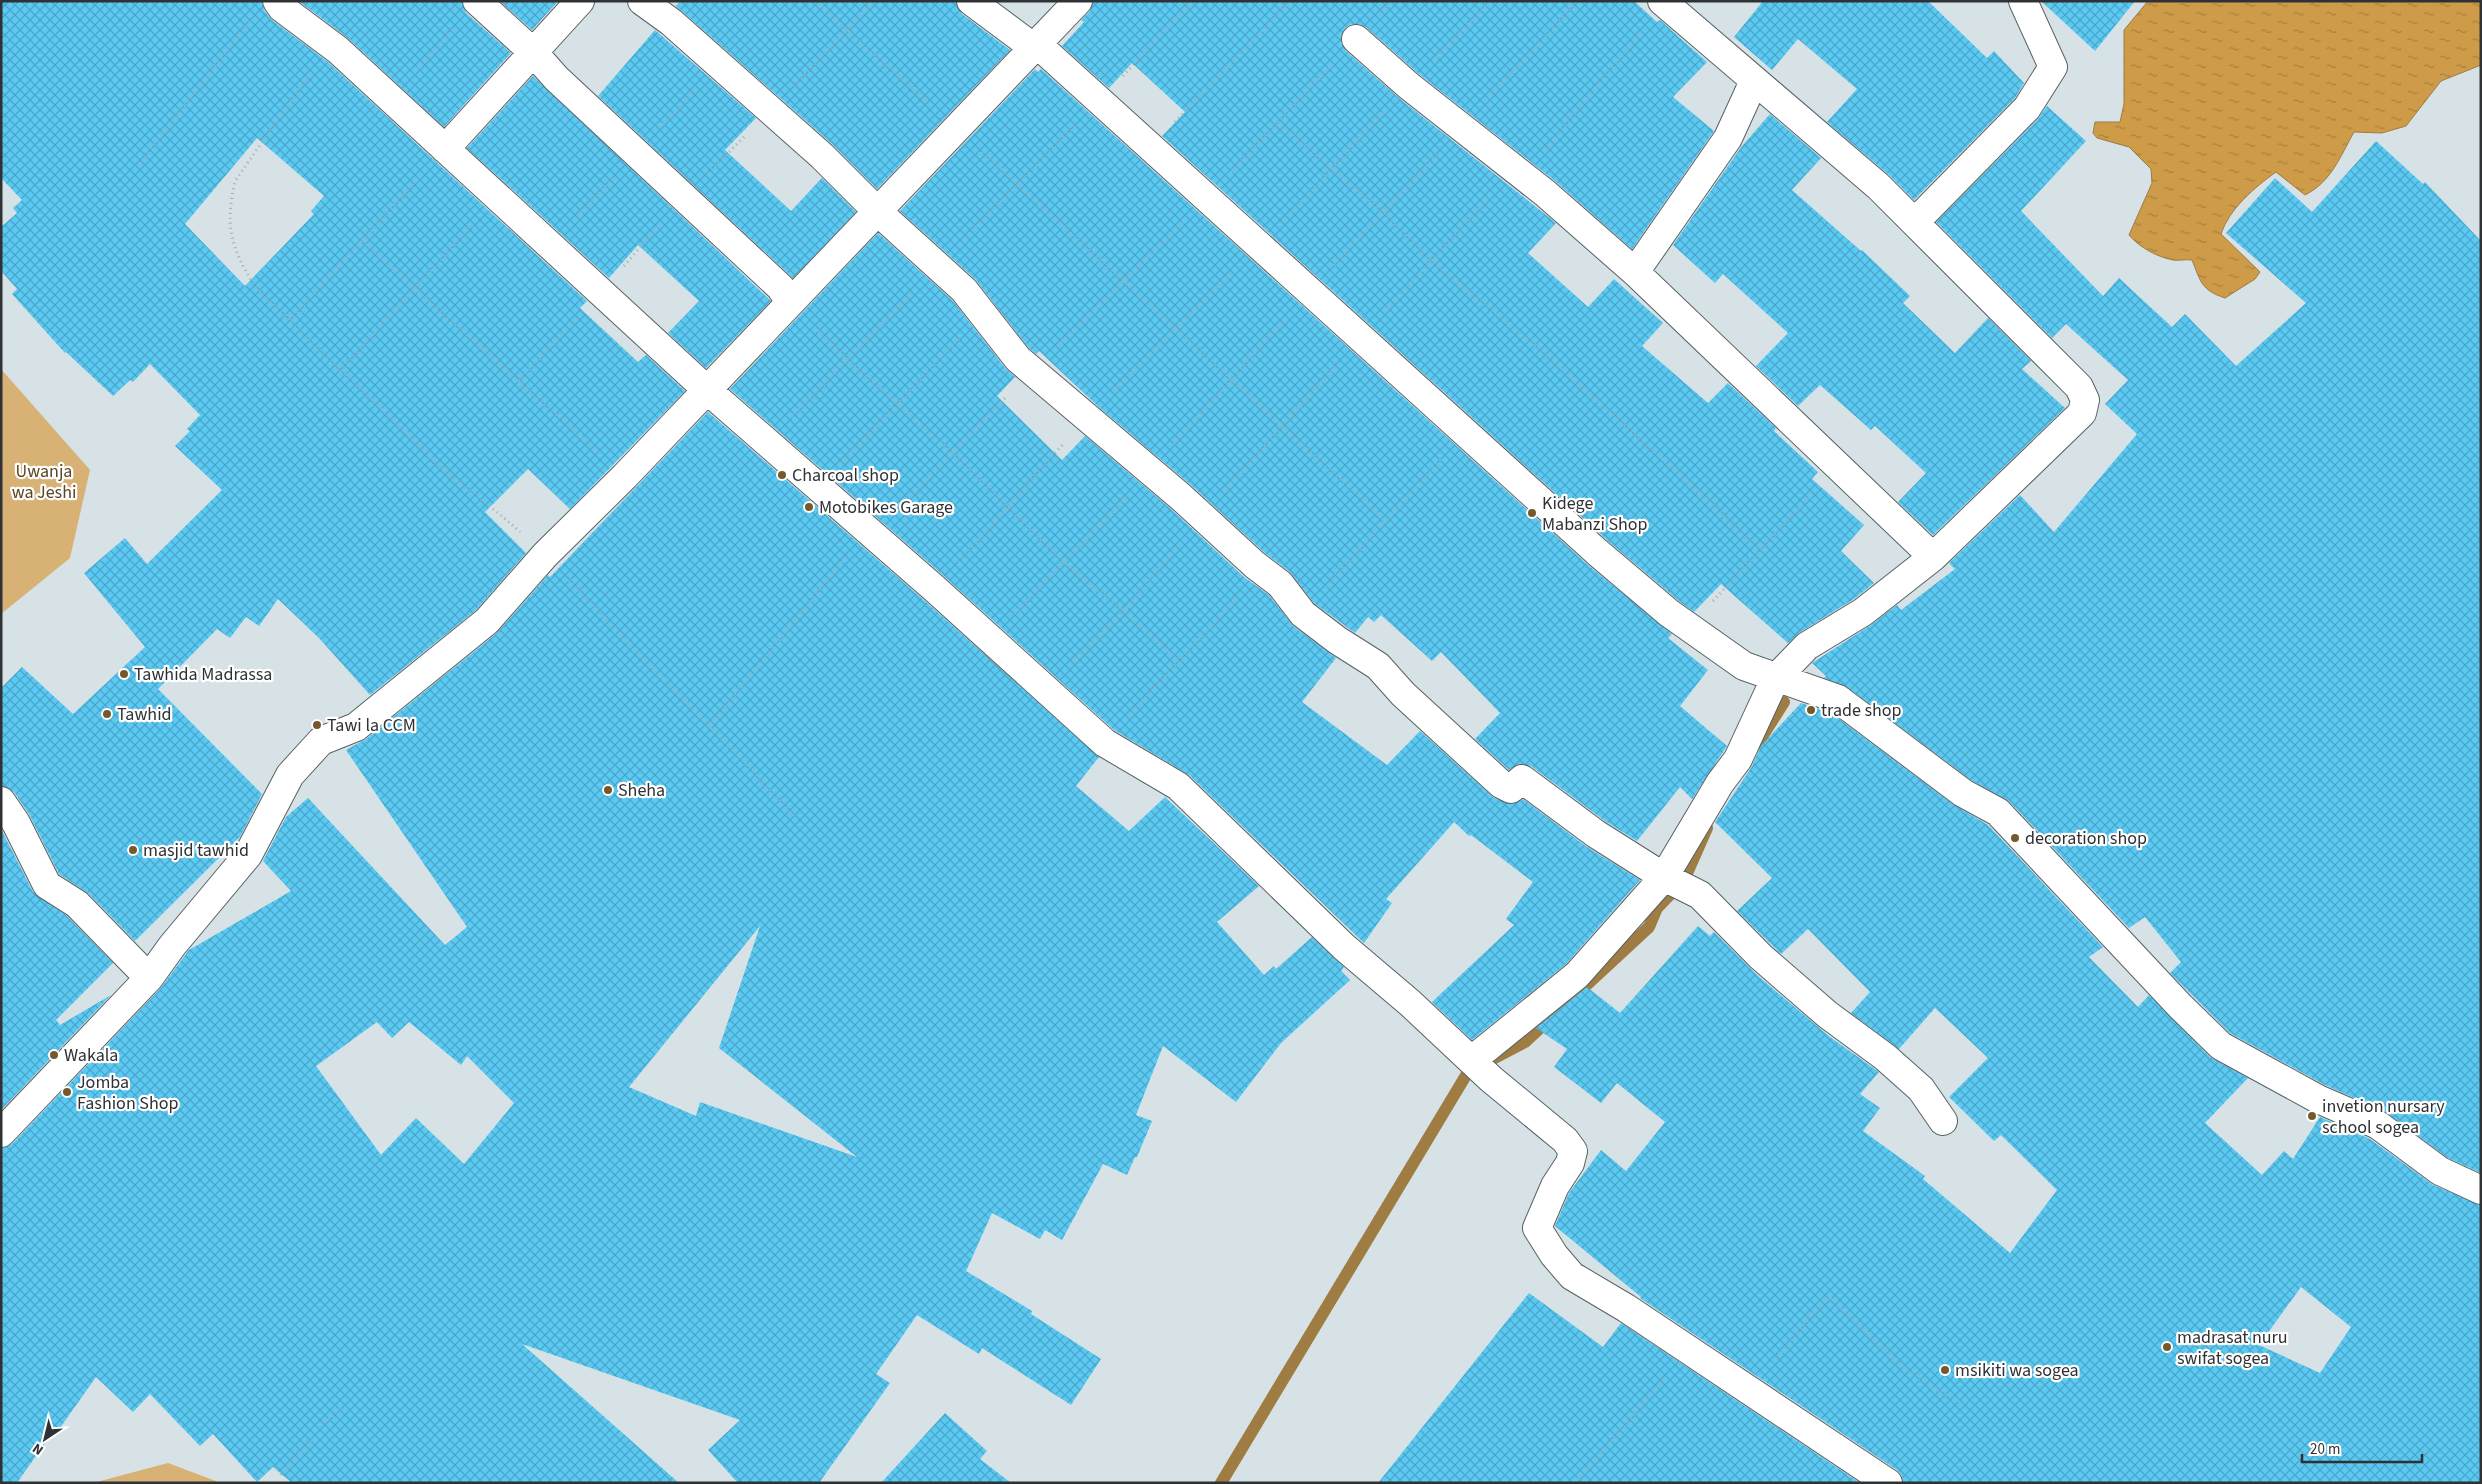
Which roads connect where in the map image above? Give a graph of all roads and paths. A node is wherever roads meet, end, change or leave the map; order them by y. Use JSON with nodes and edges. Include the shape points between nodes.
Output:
{"nodes":[{"id":1,"x":278,"y":1,"type":"edge"},
{"id":2,"x":477,"y":1,"type":"edge"},
{"id":3,"x":580,"y":1,"type":"edge"},
{"id":4,"x":642,"y":1,"type":"edge"},
{"id":5,"x":815,"y":1,"type":"edge"},
{"id":6,"x":971,"y":1,"type":"edge"},
{"id":7,"x":1078,"y":1,"type":"edge"},
{"id":8,"x":1192,"y":1,"type":"edge"},
{"id":9,"x":1290,"y":1,"type":"edge"},
{"id":10,"x":1391,"y":1,"type":"edge"},
{"id":11,"x":1490,"y":1,"type":"edge"},
{"id":12,"x":1578,"y":1,"type":"edge"},
{"id":13,"x":2023,"y":1,"type":"edge"},
{"id":14,"x":1663,"y":3,"type":"edge"},
{"id":15,"x":253,"y":16,"type":"dead end"},
{"id":16,"x":1356,"y":39,"type":"junction"},
{"id":17,"x":329,"y":46,"type":"junction"},
{"id":18,"x":1036,"y":46,"type":"junction"},
{"id":19,"x":534,"y":53,"type":"junction"},
{"id":20,"x":1754,"y":80,"type":"junction"},
{"id":21,"x":1409,"y":86,"type":"junction"},
{"id":22,"x":391,"y":99,"type":"junction"},
{"id":23,"x":1100,"y":100,"type":"junction"},
{"id":24,"x":957,"y":128,"type":"junction"},
{"id":25,"x":1462,"y":128,"type":"junction"},
{"id":26,"x":1152,"y":147,"type":"junction"},
{"id":27,"x":446,"y":149,"type":"junction"},
{"id":28,"x":142,"y":161,"type":"dead end"},
{"id":29,"x":1332,"y":168,"type":"junction"},
{"id":30,"x":1520,"y":174,"type":"junction"},
{"id":31,"x":1018,"y":185,"type":"junction"},
{"id":32,"x":498,"y":198,"type":"junction"},
{"id":33,"x":877,"y":212,"type":"junction"},
{"id":34,"x":1383,"y":212,"type":"junction"},
{"id":35,"x":1915,"y":222,"type":"junction"},
{"id":36,"x":362,"y":241,"type":"junction"},
{"id":37,"x":1260,"y":246,"type":"junction"},
{"id":38,"x":1431,"y":261,"type":"junction"},
{"id":39,"x":936,"y":266,"type":"junction"},
{"id":40,"x":1636,"y":272,"type":"junction"},
{"id":41,"x":1124,"y":282,"type":"junction"},
{"id":42,"x":414,"y":288,"type":"junction"},
{"id":43,"x":1310,"y":291,"type":"junction"},
{"id":44,"x":790,"y":301,"type":"junction"},
{"id":45,"x":982,"y":315,"type":"junction"},
{"id":46,"x":290,"y":320,"type":"junction"},
{"id":47,"x":1176,"y":329,"type":"junction"},
{"id":48,"x":1360,"y":337,"type":"junction"},
{"id":49,"x":848,"y":360,"type":"junction"},
{"id":50,"x":340,"y":371,"type":"junction"},
{"id":51,"x":1032,"y":371,"type":"junction"},
{"id":52,"x":1231,"y":379,"type":"junction"},
{"id":53,"x":706,"y":389,"type":"junction"},
{"id":54,"x":898,"y":403,"type":"junction"},
{"id":55,"x":1087,"y":418,"type":"junction"},
{"id":56,"x":1283,"y":426,"type":"junction"},
{"id":57,"x":1466,"y":432,"type":"junction"},
{"id":58,"x":767,"y":442,"type":"junction"},
{"id":59,"x":953,"y":454,"type":"junction"},
{"id":60,"x":1837,"y":466,"type":"junction"},
{"id":61,"x":1151,"y":471,"type":"junction"},
{"id":62,"x":625,"y":476,"type":"junction"},
{"id":63,"x":818,"y":487,"type":"junction"},
{"id":64,"x":1007,"y":508,"type":"junction"},
{"id":65,"x":1203,"y":516,"type":"junction"},
{"id":66,"x":1384,"y":519,"type":"junction"},
{"id":67,"x":871,"y":532,"type":"junction"},
{"id":68,"x":1759,"y":551,"type":"junction"},
{"id":69,"x":545,"y":555,"type":"junction"},
{"id":70,"x":1933,"y":557,"type":"junction"},
{"id":71,"x":1064,"y":563,"type":"junction"},
{"id":72,"x":1263,"y":571,"type":"junction"},
{"id":73,"x":935,"y":589,"type":"junction"},
{"id":74,"x":1124,"y":611,"type":"junction"},
{"id":75,"x":1303,"y":614,"type":"junction"},
{"id":76,"x":1689,"y":627,"type":"junction"},
{"id":77,"x":991,"y":640,"type":"junction"},
{"id":78,"x":1179,"y":661,"type":"junction"},
{"id":79,"x":1775,"y":679,"type":"junction"},
{"id":80,"x":1045,"y":690,"type":"junction"},
{"id":81,"x":710,"y":726,"type":"junction"},
{"id":82,"x":1104,"y":744,"type":"junction"},
{"id":83,"x":1,"y":801,"type":"edge"},
{"id":84,"x":797,"y":818,"type":"dead end"},
{"id":85,"x":1664,"y":876,"type":"junction"},
{"id":86,"x":149,"y":978,"type":"junction"},
{"id":87,"x":1482,"y":1070,"type":"junction"},
{"id":88,"x":1943,"y":1121,"type":"dead end"},
{"id":89,"x":5,"y":1127,"type":"edge"},
{"id":90,"x":2481,"y":1190,"type":"edge"},
{"id":91,"x":1690,"y":1350,"type":"junction"},
{"id":92,"x":1749,"y":1392,"type":"junction"},
{"id":93,"x":1967,"y":1405,"type":"dead end"},
{"id":94,"x":340,"y":1408,"type":"dead end"},
{"id":95,"x":325,"y":1423,"type":"dead end"},
{"id":96,"x":313,"y":1439,"type":"dead end"},
{"id":97,"x":281,"y":1475,"type":"dead end"},
{"id":98,"x":1575,"y":1483,"type":"edge"},
{"id":99,"x":1888,"y":1483,"type":"edge"}],
"edges":[{"from":1,"to":17,"type":"street","via":[[282,8]]},
{"from":2,"to":19,"type":"street"},
{"from":2,"to":22,"type":"path"},
{"from":3,"to":19,"type":"street"},
{"from":4,"to":33,"type":"street","via":[[671,22],[822,156]]},
{"from":5,"to":24,"type":"path"},
{"from":6,"to":18,"type":"street"},
{"from":7,"to":18,"type":"street"},
{"from":8,"to":23,"type":"path"},
{"from":9,"to":26,"type":"path"},
{"from":10,"to":16,"type":"path"},
{"from":11,"to":21,"type":"path"},
{"from":12,"to":25,"type":"path"},
{"from":13,"to":35,"type":"street","via":[[2053,67],[2027,108]]},
{"from":14,"to":20,"type":"street"},
{"from":14,"to":30,"type":"path"},
{"from":15,"to":28,"type":"path"},
{"from":16,"to":21,"type":"street"},
{"from":16,"to":29,"type":"path","via":[[1278,122]]},
{"from":17,"to":22,"type":"street","via":[[338,50]]},
{"from":17,"to":46,"type":"path","via":[[236,181],[231,200],[230,232],[240,261],[254,285]]},
{"from":18,"to":23,"type":"street"},
{"from":18,"to":24,"type":"street"},
{"from":19,"to":27,"type":"street"},
{"from":19,"to":44,"type":"street","via":[[556,78],[780,287]]},
{"from":20,"to":35,"type":"street","via":[[1878,186]]},
{"from":20,"to":40,"type":"street","via":[[1728,138]]},
{"from":21,"to":25,"type":"street"},
{"from":21,"to":29,"type":"path"},
{"from":22,"to":27,"type":"street"},
{"from":23,"to":26,"type":"street"},
{"from":23,"to":31,"type":"path"},
{"from":24,"to":31,"type":"path"},
{"from":24,"to":33,"type":"street"},
{"from":25,"to":30,"type":"street"},
{"from":25,"to":34,"type":"path"},
{"from":26,"to":37,"type":"street"},
{"from":27,"to":32,"type":"street"},
{"from":27,"to":36,"type":"path"},
{"from":29,"to":34,"type":"path"},
{"from":29,"to":37,"type":"path"},
{"from":30,"to":38,"type":"path"},
{"from":30,"to":40,"type":"street"},
{"from":31,"to":39,"type":"path"},
{"from":31,"to":41,"type":"path"},
{"from":32,"to":42,"type":"path"},
{"from":32,"to":53,"type":"street"},
{"from":33,"to":39,"type":"street"},
{"from":33,"to":44,"type":"street"},
{"from":34,"to":38,"type":"path"},
{"from":34,"to":43,"type":"path"},
{"from":35,"to":70,"type":"street","via":[[2079,388],[2085,400],[2082,413]]},
{"from":36,"to":42,"type":"path"},
{"from":36,"to":46,"type":"path"},
{"from":37,"to":43,"type":"street"},
{"from":37,"to":47,"type":"path"},
{"from":38,"to":48,"type":"path"},
{"from":38,"to":68,"type":"path","via":[[1543,352],[1706,498]]},
{"from":39,"to":45,"type":"street","via":[[964,290]]},
{"from":39,"to":49,"type":"path"},
{"from":40,"to":60,"type":"street"},
{"from":41,"to":47,"type":"path"},
{"from":41,"to":51,"type":"path"},
{"from":42,"to":50,"type":"path"},
{"from":42,"to":62,"type":"path"},
{"from":43,"to":48,"type":"street"},
{"from":43,"to":52,"type":"path"},
{"from":44,"to":49,"type":"path"},
{"from":44,"to":53,"type":"street"},
{"from":45,"to":51,"type":"street"},
{"from":45,"to":54,"type":"path"},
{"from":46,"to":50,"type":"path"},
{"from":47,"to":52,"type":"path"},
{"from":47,"to":55,"type":"path"},
{"from":48,"to":56,"type":"path"},
{"from":48,"to":57,"type":"street"},
{"from":49,"to":54,"type":"path"},
{"from":49,"to":58,"type":"path"},
{"from":50,"to":69,"type":"path","via":[[436,462]]},
{"from":51,"to":55,"type":"street"},
{"from":51,"to":59,"type":"path"},
{"from":52,"to":56,"type":"path"},
{"from":52,"to":61,"type":"path"},
{"from":53,"to":58,"type":"street"},
{"from":53,"to":62,"type":"street"},
{"from":54,"to":59,"type":"path"},
{"from":54,"to":63,"type":"path"},
{"from":55,"to":61,"type":"street"},
{"from":55,"to":64,"type":"path"},
{"from":56,"to":65,"type":"path"},
{"from":56,"to":66,"type":"path"},
{"from":57,"to":66,"type":"path"},
{"from":57,"to":76,"type":"street","via":[[1597,552]]},
{"from":58,"to":63,"type":"street"},
{"from":59,"to":64,"type":"path"},
{"from":59,"to":67,"type":"path"},
{"from":60,"to":68,"type":"path"},
{"from":60,"to":70,"type":"street"},
{"from":61,"to":65,"type":"street"},
{"from":61,"to":71,"type":"path"},
{"from":62,"to":69,"type":"street"},
{"from":63,"to":67,"type":"street"},
{"from":64,"to":71,"type":"path"},
{"from":64,"to":73,"type":"path"},
{"from":65,"to":72,"type":"street"},
{"from":65,"to":74,"type":"path"},
{"from":66,"to":75,"type":"path"},
{"from":67,"to":73,"type":"street"},
{"from":67,"to":81,"type":"path"},
{"from":68,"to":76,"type":"path"},
{"from":69,"to":81,"type":"path"},
{"from":69,"to":86,"type":"street","via":[[487,621],[356,727],[321,741],[290,775],[248,856]]},
{"from":70,"to":79,"type":"street","via":[[1863,612],[1807,646]]},
{"from":71,"to":74,"type":"path"},
{"from":71,"to":77,"type":"path"},
{"from":72,"to":75,"type":"street","via":[[1280,584]]},
{"from":72,"to":78,"type":"path"},
{"from":73,"to":77,"type":"street"},
{"from":74,"to":78,"type":"path"},
{"from":74,"to":80,"type":"path"},
{"from":75,"to":85,"type":"street","via":[[1378,666],[1403,694],[1501,784],[1512,789],[1522,779],[1596,834]]},
{"from":76,"to":79,"type":"street","via":[[1744,666]]},
{"from":77,"to":80,"type":"street"},
{"from":78,"to":82,"type":"path"},
{"from":79,"to":85,"type":"street","via":[[1738,759]]},
{"from":79,"to":90,"type":"street","via":[[1838,699],[1963,793],[1998,812],[2221,1046],[2318,1099],[2378,1126],[2440,1171]]},
{"from":80,"to":82,"type":"street"},
{"from":81,"to":84,"type":"path"},
{"from":82,"to":87,"type":"street","via":[[1178,786],[1344,947]]},
{"from":83,"to":86,"type":"street","via":[[47,885],[77,904]]},
{"from":85,"to":87,"type":"street","via":[[1577,975]]},
{"from":85,"to":88,"type":"street","via":[[1700,895],[1761,957],[1828,1015],[1885,1057],[1921,1089]]},
{"from":86,"to":89,"type":"street"},
{"from":87,"to":91,"type":"street","via":[[1565,1140],[1573,1151],[1536,1228],[1554,1255],[1572,1276]]},
{"from":91,"to":92,"type":"street"},
{"from":91,"to":98,"type":"path"},
{"from":92,"to":93,"type":"path","via":[[1830,1296],[1897,1362],[1931,1387]]},
{"from":92,"to":99,"type":"street"},
{"from":94,"to":95,"type":"path"},
{"from":96,"to":97,"type":"path"}]}
